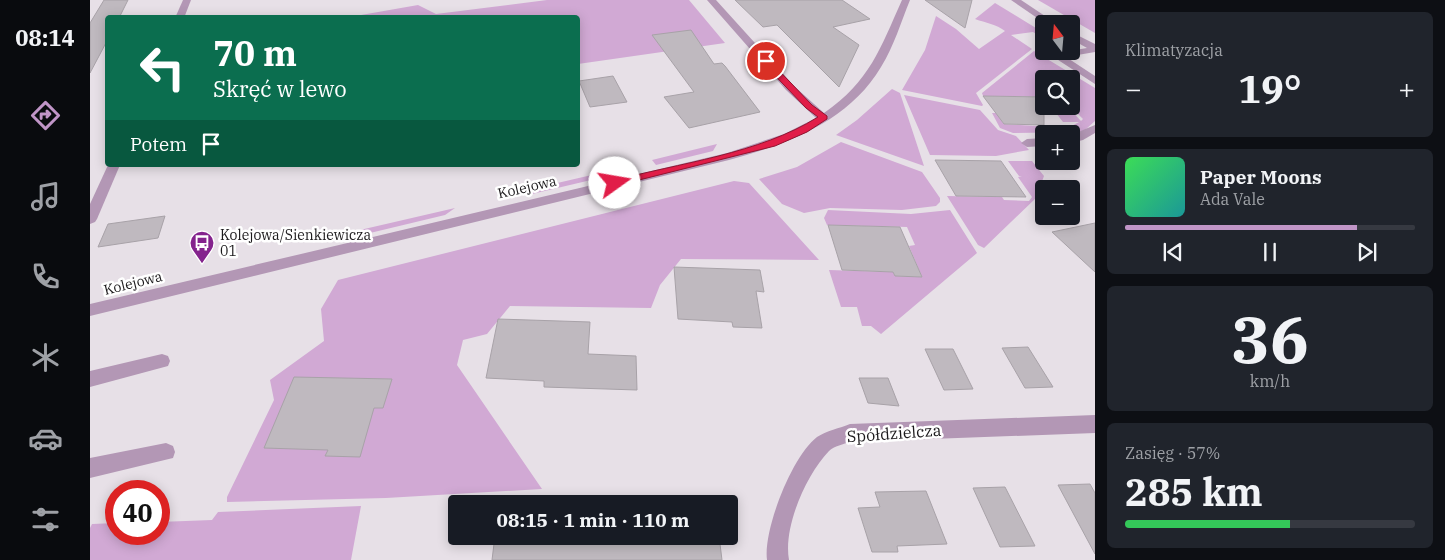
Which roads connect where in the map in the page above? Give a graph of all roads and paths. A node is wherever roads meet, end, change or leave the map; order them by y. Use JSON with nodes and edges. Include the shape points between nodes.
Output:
{"nodes":[{"id":1,"x":187,"y":0,"type":"edge"},
{"id":2,"x":712,"y":0,"type":"edge"},
{"id":3,"x":906,"y":0,"type":"edge"},
{"id":4,"x":1008,"y":0,"type":"edge"},
{"id":5,"x":1014,"y":0,"type":"edge"},
{"id":6,"x":1031,"y":11,"type":"junction"},
{"id":7,"x":181,"y":15,"type":"edge"},
{"id":8,"x":1038,"y":15,"type":"edge"},
{"id":9,"x":1080,"y":40,"type":"edge"},
{"id":10,"x":1095,"y":49,"type":"edge"},
{"id":11,"x":1080,"y":51,"type":"edge"},
{"id":12,"x":1062,"y":60,"type":"edge"},
{"id":13,"x":1095,"y":81,"type":"edge"},
{"id":14,"x":824,"y":118,"type":"junction"},
{"id":15,"x":1095,"y":128,"type":"edge"},
{"id":16,"x":1080,"y":136,"type":"edge"},
{"id":17,"x":1027,"y":143,"type":"dead end"},
{"id":18,"x":1035,"y":143,"type":"edge"},
{"id":19,"x":113,"y":167,"type":"edge"},
{"id":20,"x":90,"y":219,"type":"edge"},
{"id":21,"x":90,"y":310,"type":"edge"},
{"id":22,"x":162,"y":361,"type":"dead end"},
{"id":23,"x":90,"y":379,"type":"edge"},
{"id":24,"x":1095,"y":424,"type":"edge"},
{"id":25,"x":166,"y":452,"type":"dead end"},
{"id":26,"x":90,"y":468,"type":"edge"},
{"id":27,"x":778,"y":560,"type":"edge"}],
"edges":[{"from":1,"to":7,"type":"street"},
{"from":2,"to":14,"type":"street","via":[[790,88]]},
{"from":3,"to":14,"type":"street","name":"Kolejowa","via":[[870,77],[850,99]]},
{"from":4,"to":6,"type":"street"},
{"from":5,"to":6,"type":"street"},
{"from":6,"to":8,"type":"street"},
{"from":9,"to":10,"type":"street"},
{"from":10,"to":11,"type":"street"},
{"from":12,"to":13,"type":"street"},
{"from":14,"to":21,"type":"street","name":"Kolejowa","via":[[772,144],[729,156]]},
{"from":15,"to":16,"type":"street"},
{"from":17,"to":18,"type":"street"},
{"from":19,"to":20,"type":"street"},
{"from":22,"to":23,"type":"street"},
{"from":24,"to":27,"type":"street","name":"Spółdzielcza","via":[[850,433],[824,443],[804,468],[786,507],[776,548]]},
{"from":25,"to":26,"type":"street"}]}
